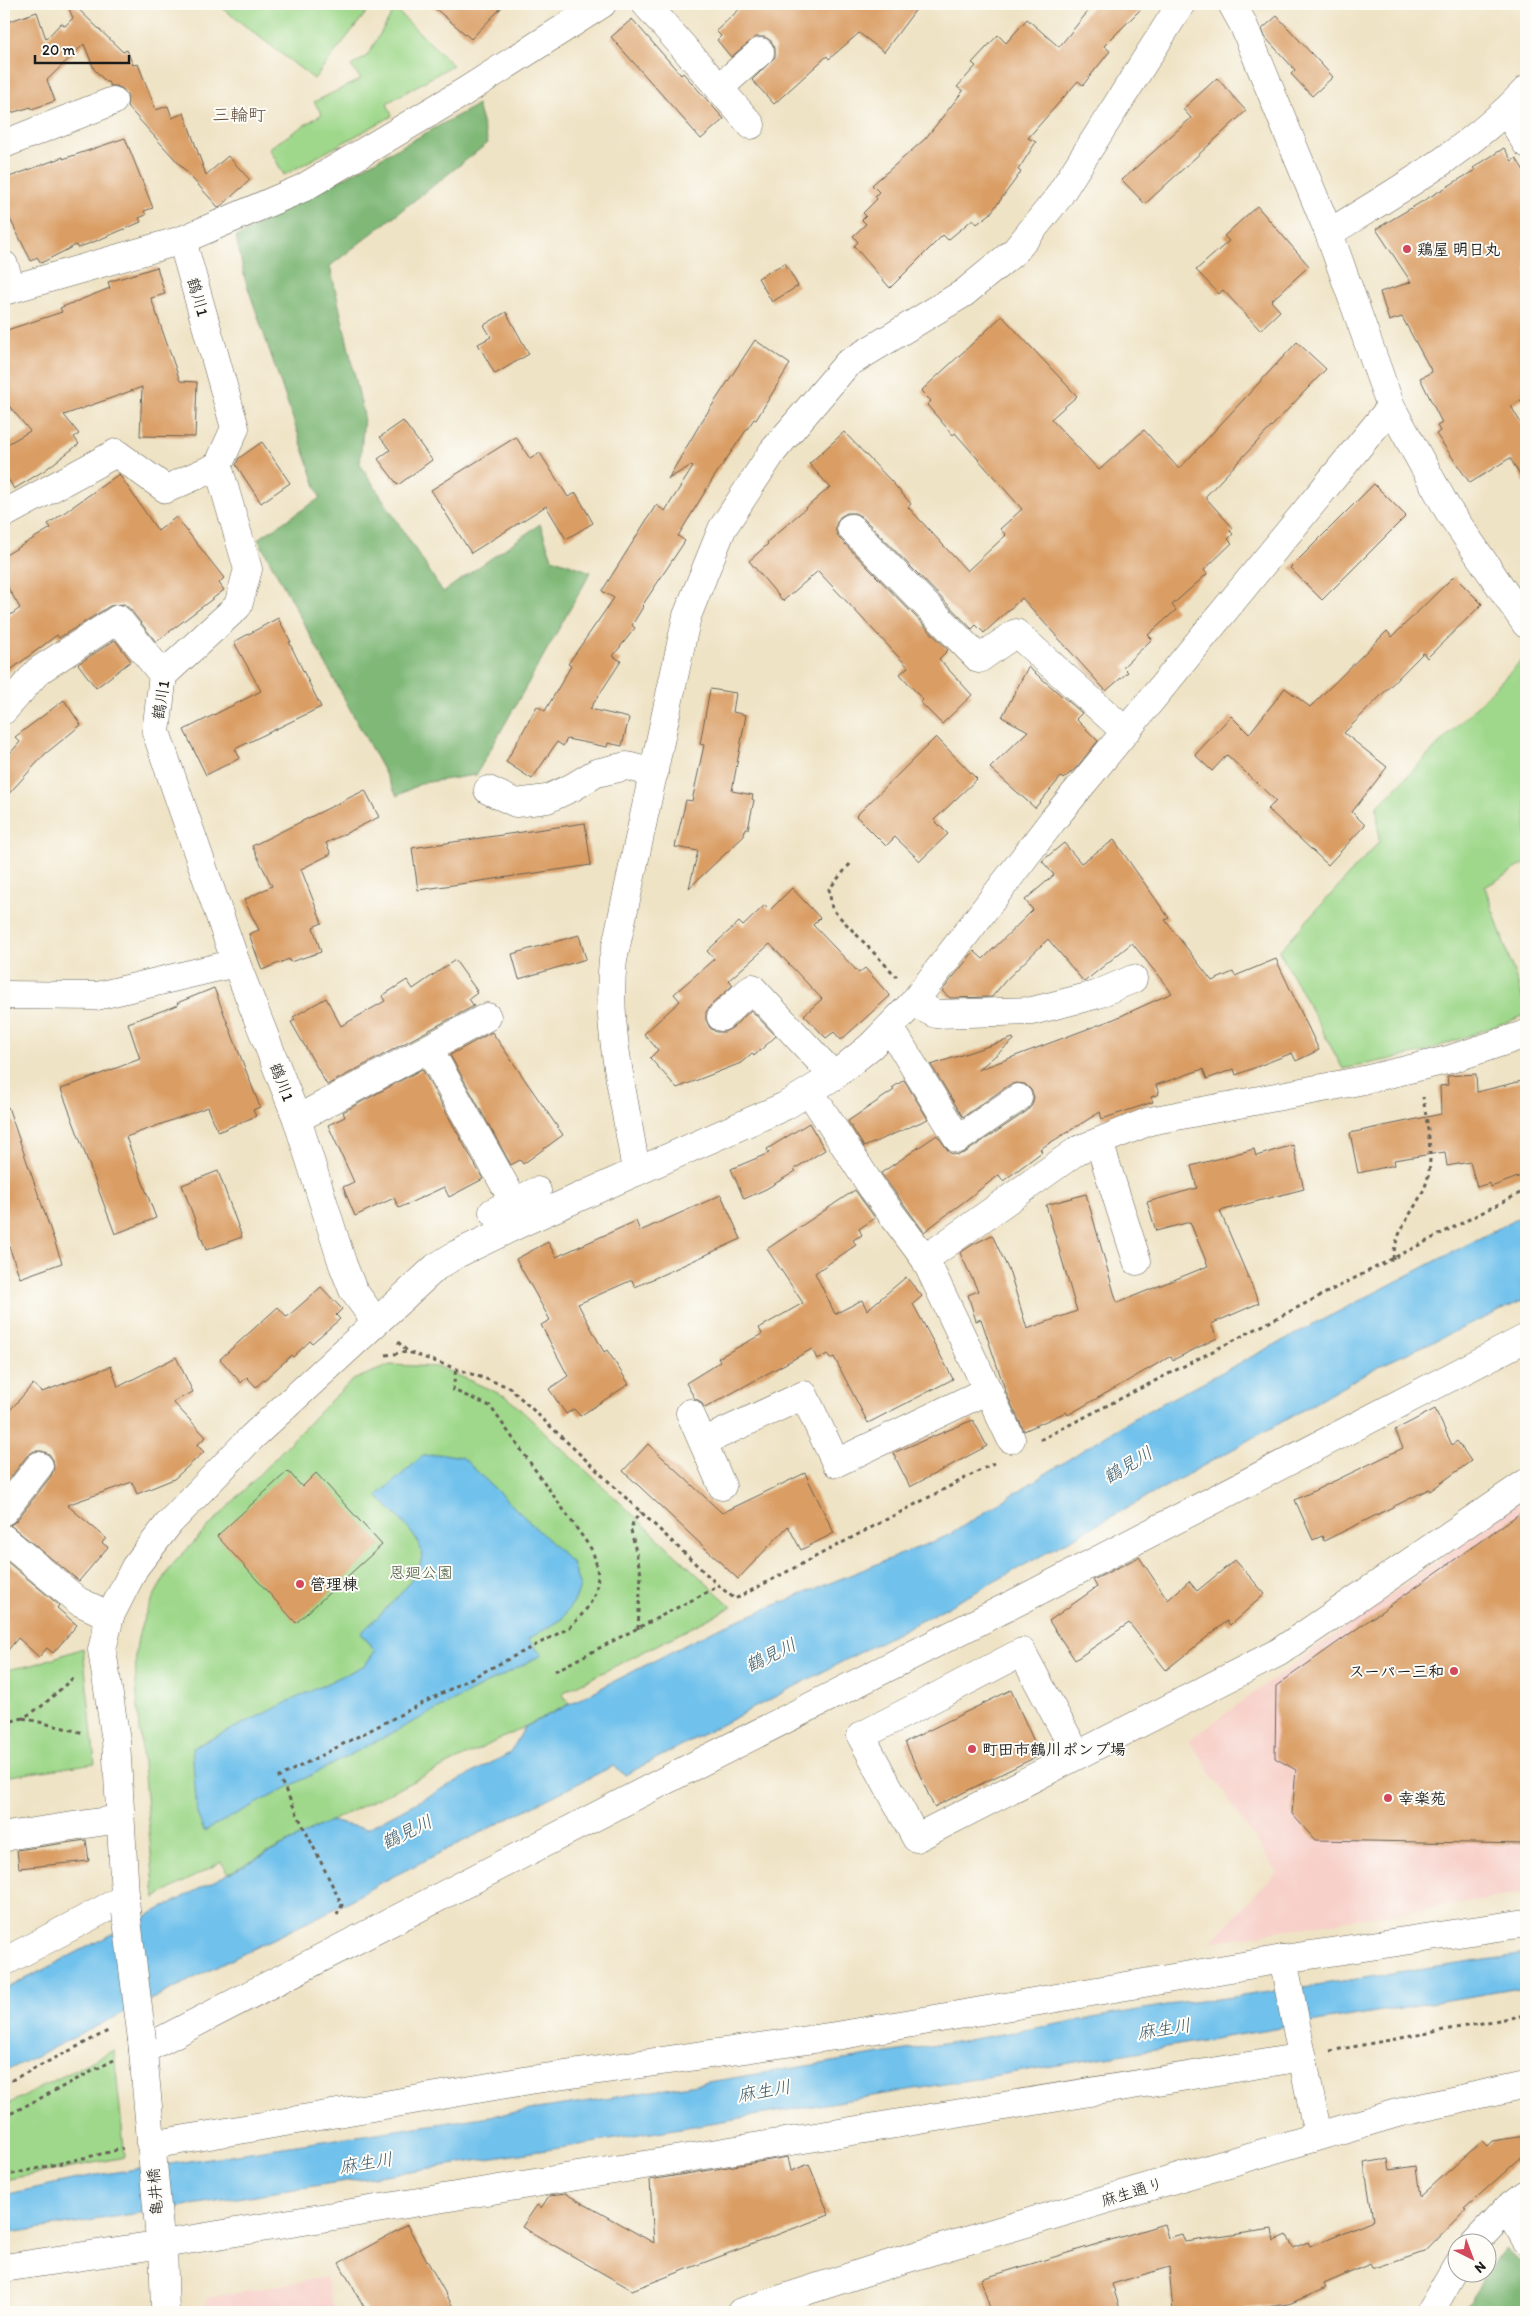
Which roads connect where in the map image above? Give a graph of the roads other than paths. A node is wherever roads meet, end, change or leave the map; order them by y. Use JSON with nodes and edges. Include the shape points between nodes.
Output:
{"nodes":[{"id":1,"x":602,"y":4,"type":"edge"},
{"id":2,"x":646,"y":4,"type":"edge"},
{"id":3,"x":1180,"y":4,"type":"edge"},
{"id":4,"x":1232,"y":4,"type":"edge"},
{"id":5,"x":760,"y":52,"type":"dead end"},
{"id":6,"x":719,"y":88,"type":"junction"},
{"id":7,"x":1526,"y":90,"type":"edge"},
{"id":8,"x":113,"y":101,"type":"dead end"},
{"id":9,"x":1507,"y":111,"type":"junction"},
{"id":10,"x":751,"y":125,"type":"dead end"},
{"id":11,"x":1526,"y":143,"type":"edge"},
{"id":12,"x":4,"y":144,"type":"edge"},
{"id":13,"x":1329,"y":233,"type":"junction"},
{"id":14,"x":182,"y":240,"type":"junction"},
{"id":15,"x":7,"y":282,"type":"edge"},
{"id":16,"x":1391,"y":407,"type":"junction"},
{"id":17,"x":218,"y":466,"type":"junction"},
{"id":18,"x":4,"y":514,"type":"edge"},
{"id":19,"x":851,"y":528,"type":"dead end"},
{"id":20,"x":1526,"y":624,"type":"edge"},
{"id":21,"x":163,"y":675,"type":"junction"},
{"id":22,"x":4,"y":710,"type":"edge"},
{"id":23,"x":1124,"y":731,"type":"junction"},
{"id":24,"x":654,"y":773,"type":"junction"},
{"id":25,"x":488,"y":790,"type":"dead end"},
{"id":26,"x":236,"y":963,"type":"junction"},
{"id":27,"x":1133,"y":979,"type":"dead end"},
{"id":28,"x":4,"y":995,"type":"edge"},
{"id":29,"x":914,"y":1000,"type":"junction"},
{"id":30,"x":487,"y":1017,"type":"dead end"},
{"id":31,"x":721,"y":1017,"type":"dead end"},
{"id":32,"x":888,"y":1030,"type":"junction"},
{"id":33,"x":1526,"y":1034,"type":"edge"},
{"id":34,"x":429,"y":1049,"type":"junction"},
{"id":35,"x":834,"y":1076,"type":"junction"},
{"id":36,"x":810,"y":1092,"type":"junction"},
{"id":37,"x":1018,"y":1098,"type":"dead end"},
{"id":38,"x":297,"y":1119,"type":"junction"},
{"id":39,"x":1099,"y":1142,"type":"junction"},
{"id":40,"x":636,"y":1172,"type":"junction"},
{"id":41,"x":517,"y":1207,"type":"junction"},
{"id":42,"x":925,"y":1259,"type":"junction"},
{"id":43,"x":1137,"y":1261,"type":"dead end"},
{"id":44,"x":376,"y":1322,"type":"junction"},
{"id":45,"x":1526,"y":1338,"type":"edge"},
{"id":46,"x":988,"y":1390,"type":"junction"},
{"id":47,"x":690,"y":1413,"type":"dead end"},
{"id":48,"x":1011,"y":1439,"type":"dead end"},
{"id":49,"x":703,"y":1442,"type":"junction"},
{"id":50,"x":39,"y":1466,"type":"dead end"},
{"id":51,"x":1526,"y":1483,"type":"edge"},
{"id":52,"x":722,"y":1486,"type":"dead end"},
{"id":53,"x":4,"y":1510,"type":"edge"},
{"id":54,"x":4,"y":1539,"type":"edge"},
{"id":55,"x":110,"y":1616,"type":"junction"},
{"id":56,"x":1077,"y":1756,"type":"junction"},
{"id":57,"x":120,"y":1819,"type":"junction"},
{"id":58,"x":4,"y":1838,"type":"edge"},
{"id":59,"x":126,"y":1905,"type":"junction"},
{"id":60,"x":1526,"y":1923,"type":"edge"},
{"id":61,"x":4,"y":1962,"type":"edge"},
{"id":62,"x":1285,"y":1969,"type":"junction"},
{"id":63,"x":1300,"y":2046,"type":"junction"},
{"id":64,"x":135,"y":2048,"type":"junction"},
{"id":65,"x":1526,"y":2086,"type":"edge"},
{"id":66,"x":1318,"y":2136,"type":"junction"},
{"id":67,"x":145,"y":2149,"type":"junction"},
{"id":68,"x":1520,"y":2204,"type":"edge"},
{"id":69,"x":1486,"y":2234,"type":"edge"},
{"id":70,"x":161,"y":2236,"type":"junction"},
{"id":71,"x":1526,"y":2240,"type":"edge"},
{"id":72,"x":4,"y":2268,"type":"edge"},
{"id":73,"x":1448,"y":2280,"type":"edge"},
{"id":74,"x":165,"y":2312,"type":"edge"},
{"id":75,"x":741,"y":2312,"type":"edge"},
{"id":76,"x":1430,"y":2312,"type":"edge"}],
"edges":[{"from":1,"to":14,"type":"street","via":[[464,92],[303,188]]},
{"from":2,"to":6,"type":"street"},
{"from":3,"to":24,"type":"street","via":[[1057,199],[1016,250],[964,293],[847,364],[773,451],[722,529],[687,616]]},
{"from":4,"to":13,"type":"street"},
{"from":5,"to":6,"type":"street"},
{"from":6,"to":10,"type":"street"},
{"from":7,"to":9,"type":"street"},
{"from":8,"to":12,"type":"street"},
{"from":9,"to":11,"type":"street"},
{"from":9,"to":13,"type":"street","via":[[1458,149]]},
{"from":13,"to":16,"type":"street"},
{"from":14,"to":15,"type":"street"},
{"from":14,"to":17,"type":"street","name":"鶴川1","via":[[234,428]]},
{"from":16,"to":20,"type":"street","via":[[1448,510]]},
{"from":16,"to":23,"type":"street","name":"亀井橋"},
{"from":17,"to":18,"type":"street","via":[[166,489],[116,453]]},
{"from":17,"to":21,"type":"street","name":"鶴川1","via":[[248,569],[238,606]]},
{"from":19,"to":23,"type":"street","via":[[979,659],[1016,633]]},
{"from":21,"to":22,"type":"street","via":[[118,619],[38,671]]},
{"from":21,"to":26,"type":"street","name":"鶴川1","via":[[156,732]]},
{"from":23,"to":29,"type":"street","name":"亀井橋"},
{"from":24,"to":25,"type":"street","via":[[627,766],[596,773],[547,798],[516,803]]},
{"from":24,"to":40,"type":"street","via":[[610,980],[617,1070]]},
{"from":26,"to":28,"type":"street","via":[[97,996]]},
{"from":26,"to":38,"type":"street","name":"鶴川1"},
{"from":27,"to":29,"type":"street","via":[[1095,996],[1032,1010],[936,1014]]},
{"from":29,"to":32,"type":"street","name":"亀井橋"},
{"from":30,"to":34,"type":"street"},
{"from":31,"to":35,"type":"street","via":[[752,988]]},
{"from":32,"to":35,"type":"street","name":"亀井橋"},
{"from":32,"to":37,"type":"street","via":[[897,1039],[958,1139]]},
{"from":33,"to":39,"type":"street","via":[[1450,1059],[1364,1080],[1150,1121]]},
{"from":34,"to":38,"type":"street"},
{"from":34,"to":41,"type":"street"},
{"from":35,"to":36,"type":"street","name":"亀井橋"},
{"from":36,"to":40,"type":"street","name":"亀井橋","via":[[758,1119]]},
{"from":36,"to":42,"type":"street","via":[[872,1189]]},
{"from":38,"to":44,"type":"street","name":"鶴川1","via":[[343,1265],[354,1290]]},
{"from":39,"to":42,"type":"street","via":[[1078,1150]]},
{"from":39,"to":43,"type":"street"},
{"from":40,"to":41,"type":"street","name":"亀井橋"},
{"from":41,"to":44,"type":"street","name":"亀井橋","via":[[436,1267]]},
{"from":42,"to":46,"type":"street"},
{"from":44,"to":55,"type":"street","name":"亀井橋","via":[[252,1437],[170,1522],[135,1567]]},
{"from":45,"to":64,"type":"street","via":[[1019,1601]]},
{"from":46,"to":48,"type":"street"},
{"from":46,"to":49,"type":"street","via":[[836,1463],[804,1395]]},
{"from":47,"to":49,"type":"street"},
{"from":49,"to":52,"type":"street"},
{"from":50,"to":53,"type":"street"},
{"from":51,"to":56,"type":"street","via":[[1279,1652]]},
{"from":54,"to":55,"type":"street","via":[[78,1601]]},
{"from":55,"to":57,"type":"street","name":"亀井橋","via":[[102,1650],[116,1741]]},
{"from":56,"to":56,"type":"street","via":[[916,1838],[861,1736],[1022,1652]]},
{"from":57,"to":58,"type":"street"},
{"from":57,"to":59,"type":"street","name":"亀井橋"},
{"from":59,"to":61,"type":"street"},
{"from":59,"to":64,"type":"street","name":"亀井橋","bridge":true},
{"from":60,"to":62,"type":"street"},
{"from":62,"to":63,"type":"street"},
{"from":62,"to":67,"type":"street","via":[[530,2080]]},
{"from":63,"to":66,"type":"street"},
{"from":63,"to":70,"type":"street"},
{"from":64,"to":67,"type":"street","name":"亀井橋"},
{"from":65,"to":66,"type":"street","name":"麻生通り","via":[[1397,2113]]},
{"from":66,"to":75,"type":"street","name":"麻生通り","via":[[905,2259]]},
{"from":67,"to":70,"type":"street","name":"亀井橋"},
{"from":68,"to":69,"type":"street"},
{"from":68,"to":71,"type":"street"},
{"from":70,"to":72,"type":"street"},
{"from":70,"to":74,"type":"street","name":"亀井橋"},
{"from":73,"to":76,"type":"street"}]}
